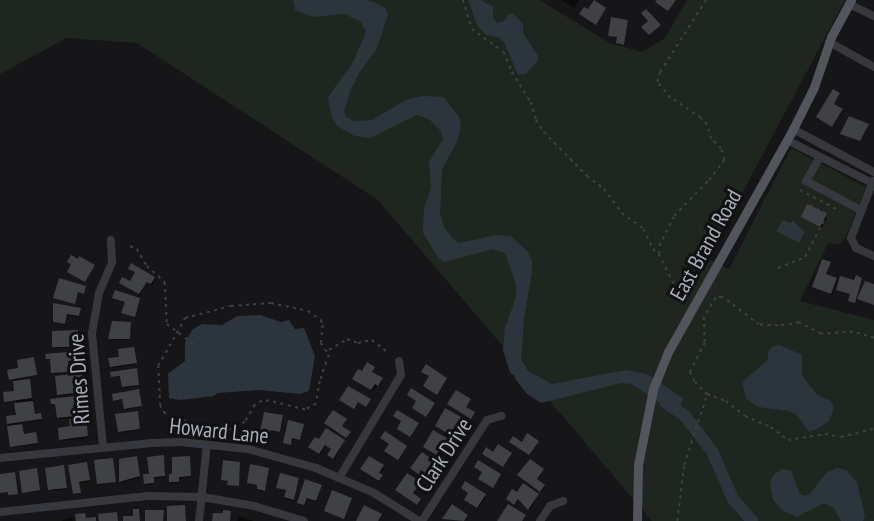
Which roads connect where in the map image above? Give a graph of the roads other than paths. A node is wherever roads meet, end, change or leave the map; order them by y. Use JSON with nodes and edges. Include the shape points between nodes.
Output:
{"nodes":[{"id":1,"x":850,"y":2,"type":"edge"},
{"id":2,"x":874,"y":16,"type":"edge"},
{"id":3,"x":830,"y":42,"type":"junction"},
{"id":4,"x":874,"y":67,"type":"edge"},
{"id":5,"x":793,"y":129,"type":"junction"},
{"id":6,"x":787,"y":140,"type":"junction"},
{"id":7,"x":820,"y":157,"type":"junction"},
{"id":8,"x":874,"y":172,"type":"edge"},
{"id":9,"x":874,"y":182,"type":"edge"},
{"id":10,"x":861,"y":210,"type":"junction"},
{"id":11,"x":111,"y":240,"type":"dead end"},
{"id":12,"x":874,"y":256,"type":"edge"},
{"id":13,"x":399,"y":361,"type":"dead end"},
{"id":14,"x":501,"y":416,"type":"dead end"},
{"id":15,"x":207,"y":444,"type":"junction"},
{"id":16,"x":103,"y":446,"type":"junction"},
{"id":17,"x":0,"y":458,"type":"edge"},
{"id":18,"x":339,"y":478,"type":"junction"},
{"id":19,"x":202,"y":497,"type":"junction"},
{"id":20,"x":563,"y":501,"type":"dead end"},
{"id":21,"x":0,"y":512,"type":"edge"},
{"id":22,"x":199,"y":521,"type":"edge"},
{"id":23,"x":304,"y":521,"type":"edge"},
{"id":24,"x":421,"y":521,"type":"edge"},
{"id":25,"x":540,"y":521,"type":"edge"},
{"id":26,"x":637,"y":521,"type":"edge"}],
"edges":[{"from":1,"to":2,"type":"street"},
{"from":1,"to":3,"type":"main road","name":"East Brand Road"},
{"from":3,"to":4,"type":"street"},
{"from":3,"to":5,"type":"main road","name":"East Brand Road"},
{"from":5,"to":6,"type":"main road","name":"East Brand Road"},
{"from":5,"to":8,"type":"street"},
{"from":6,"to":7,"type":"street"},
{"from":6,"to":26,"type":"main road","name":"East Brand Road","via":[[668,352],[653,389],[638,465]]},
{"from":7,"to":9,"type":"street"},
{"from":7,"to":10,"type":"street","via":[[806,181]]},
{"from":9,"to":10,"type":"street"},
{"from":10,"to":12,"type":"street","via":[[851,238],[856,248]]},
{"from":11,"to":16,"type":"street","name":"Rimes Drive","via":[[112,262],[99,293],[92,333]]},
{"from":13,"to":18,"type":"street","via":[[400,375]]},
{"from":14,"to":24,"type":"street","name":"Clark Drive","via":[[487,420]]},
{"from":15,"to":16,"type":"street","name":"Howard Lane"},
{"from":15,"to":18,"type":"street","name":"Howard Lane","via":[[286,458]]},
{"from":15,"to":19,"type":"street"},
{"from":16,"to":17,"type":"street","name":"Howard Lane"},
{"from":18,"to":24,"type":"street","name":"Howard Lane"},
{"from":19,"to":21,"type":"street","via":[[148,496]]},
{"from":19,"to":22,"type":"street"},
{"from":19,"to":23,"type":"street","via":[[254,506]]},
{"from":20,"to":25,"type":"street","via":[[550,506]]}]}
